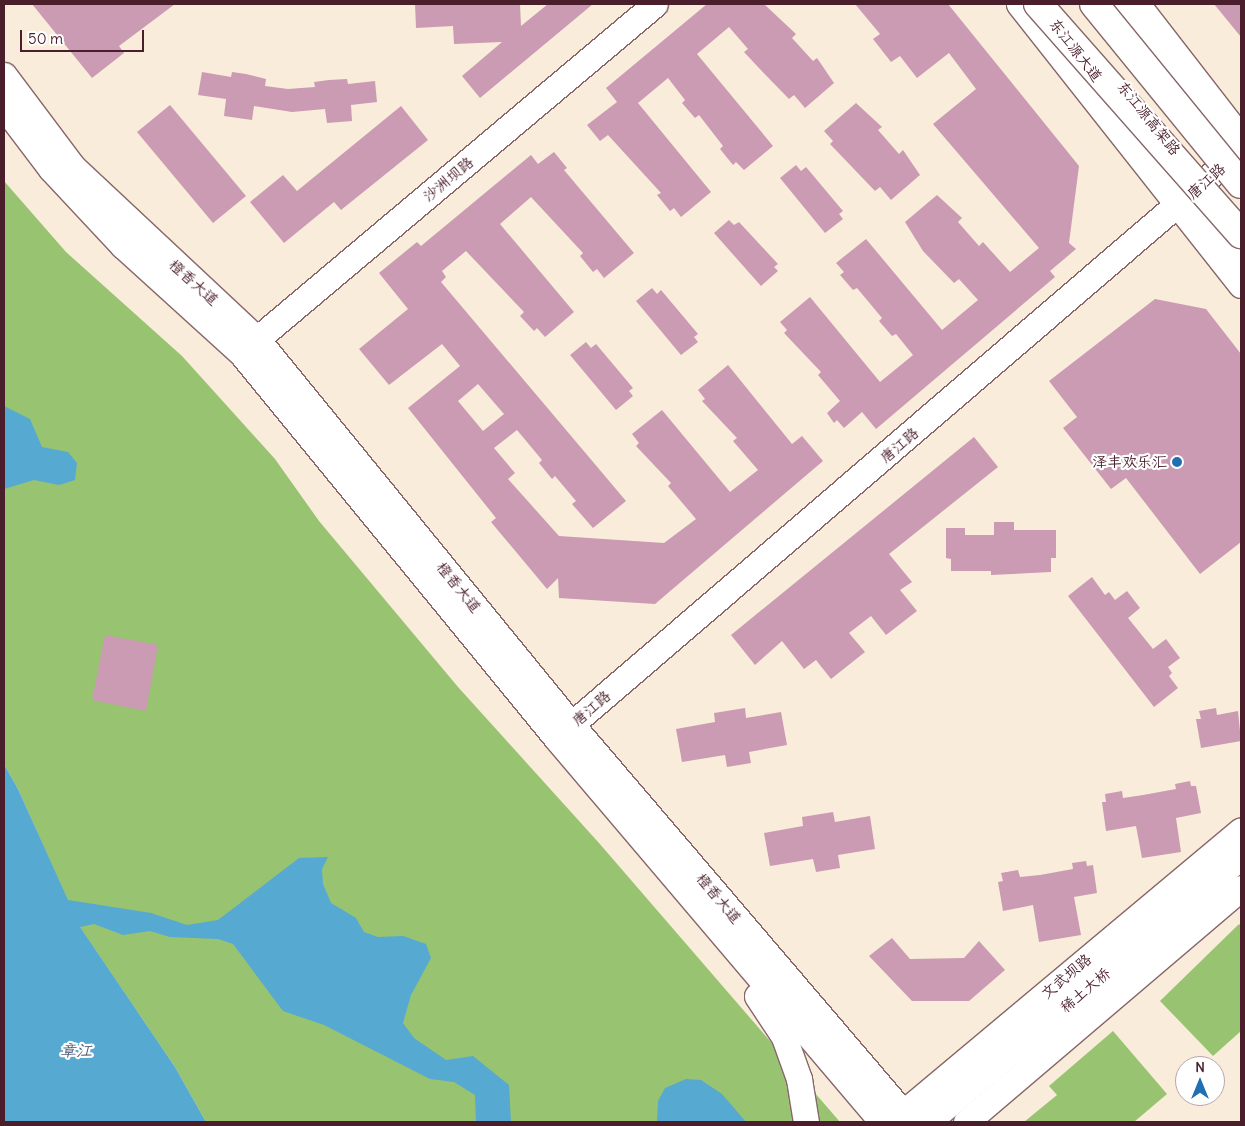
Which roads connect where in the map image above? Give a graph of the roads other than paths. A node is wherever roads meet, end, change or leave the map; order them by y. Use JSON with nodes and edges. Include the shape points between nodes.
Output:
{"nodes":[{"id":1,"x":655,"y":4,"type":"edge"},
{"id":2,"x":1019,"y":4,"type":"edge"},
{"id":3,"x":1039,"y":4,"type":"edge"},
{"id":4,"x":1058,"y":4,"type":"edge"},
{"id":5,"x":1094,"y":4,"type":"edge"},
{"id":6,"x":1114,"y":4,"type":"edge"},
{"id":7,"x":1137,"y":4,"type":"edge"},
{"id":8,"x":4,"y":75,"type":"edge"},
{"id":9,"x":4,"y":106,"type":"edge"},
{"id":10,"x":1240,"y":151,"type":"edge"},
{"id":11,"x":1241,"y":184,"type":"edge"},
{"id":12,"x":1184,"y":200,"type":"junction"},
{"id":13,"x":1241,"y":233,"type":"edge"},
{"id":14,"x":1241,"y":262,"type":"edge"},
{"id":15,"x":1241,"y":285,"type":"edge"},
{"id":16,"x":249,"y":346,"type":"junction"},
{"id":17,"x":352,"y":488,"type":"junction"},
{"id":18,"x":564,"y":732,"type":"junction"},
{"id":19,"x":1241,"y":830,"type":"edge"},
{"id":20,"x":1241,"y":857,"type":"edge"},
{"id":21,"x":1241,"y":888,"type":"edge"},
{"id":22,"x":1241,"y":906,"type":"edge"},
{"id":23,"x":897,"y":1120,"type":"edge"},
{"id":24,"x":806,"y":1122,"type":"edge"},
{"id":25,"x":928,"y":1122,"type":"edge"},
{"id":26,"x":966,"y":1122,"type":"edge"},
{"id":27,"x":984,"y":1122,"type":"edge"}],
"edges":[{"from":1,"to":16,"type":"main road","name":"沙洲坝路"},
{"from":2,"to":12,"type":"main road"},
{"from":3,"to":12,"type":"main road","name":"东江源大道"},
{"from":3,"to":13,"type":"main road","bridge":true},
{"from":4,"to":13,"type":"main road","name":"东江源高架路","bridge":true},
{"from":5,"to":11,"type":"main road","name":"东江源高架路","bridge":true},
{"from":6,"to":10,"type":"main road"},
{"from":7,"to":10,"type":"main road"},
{"from":8,"to":16,"type":"main road","name":"橙香大道","via":[[73,167]]},
{"from":9,"to":16,"type":"main road","name":"橙香大道","via":[[51,169],[123,246]]},
{"from":10,"to":12,"type":"main road","name":"唐江路"},
{"from":12,"to":14,"type":"main road","name":"东江源大道"},
{"from":12,"to":15,"type":"main road"},
{"from":12,"to":18,"type":"main road","name":"唐江路"},
{"from":16,"to":17,"type":"main road","name":"橙香大道"},
{"from":16,"to":18,"type":"main road","name":"橙香大道"},
{"from":17,"to":18,"type":"main road","name":"橙香大道"},
{"from":17,"to":24,"type":"main road","via":[[448,630],[559,766],[759,998],[784,1037],[799,1079]]},
{"from":18,"to":23,"type":"main road","name":"橙香大道"},
{"from":19,"to":23,"type":"main road","name":"文武坝路"},
{"from":20,"to":25,"type":"main road","name":"稀土大桥"},
{"from":21,"to":26,"type":"main road","name":"稀土大桥"},
{"from":22,"to":27,"type":"main road"}]}
